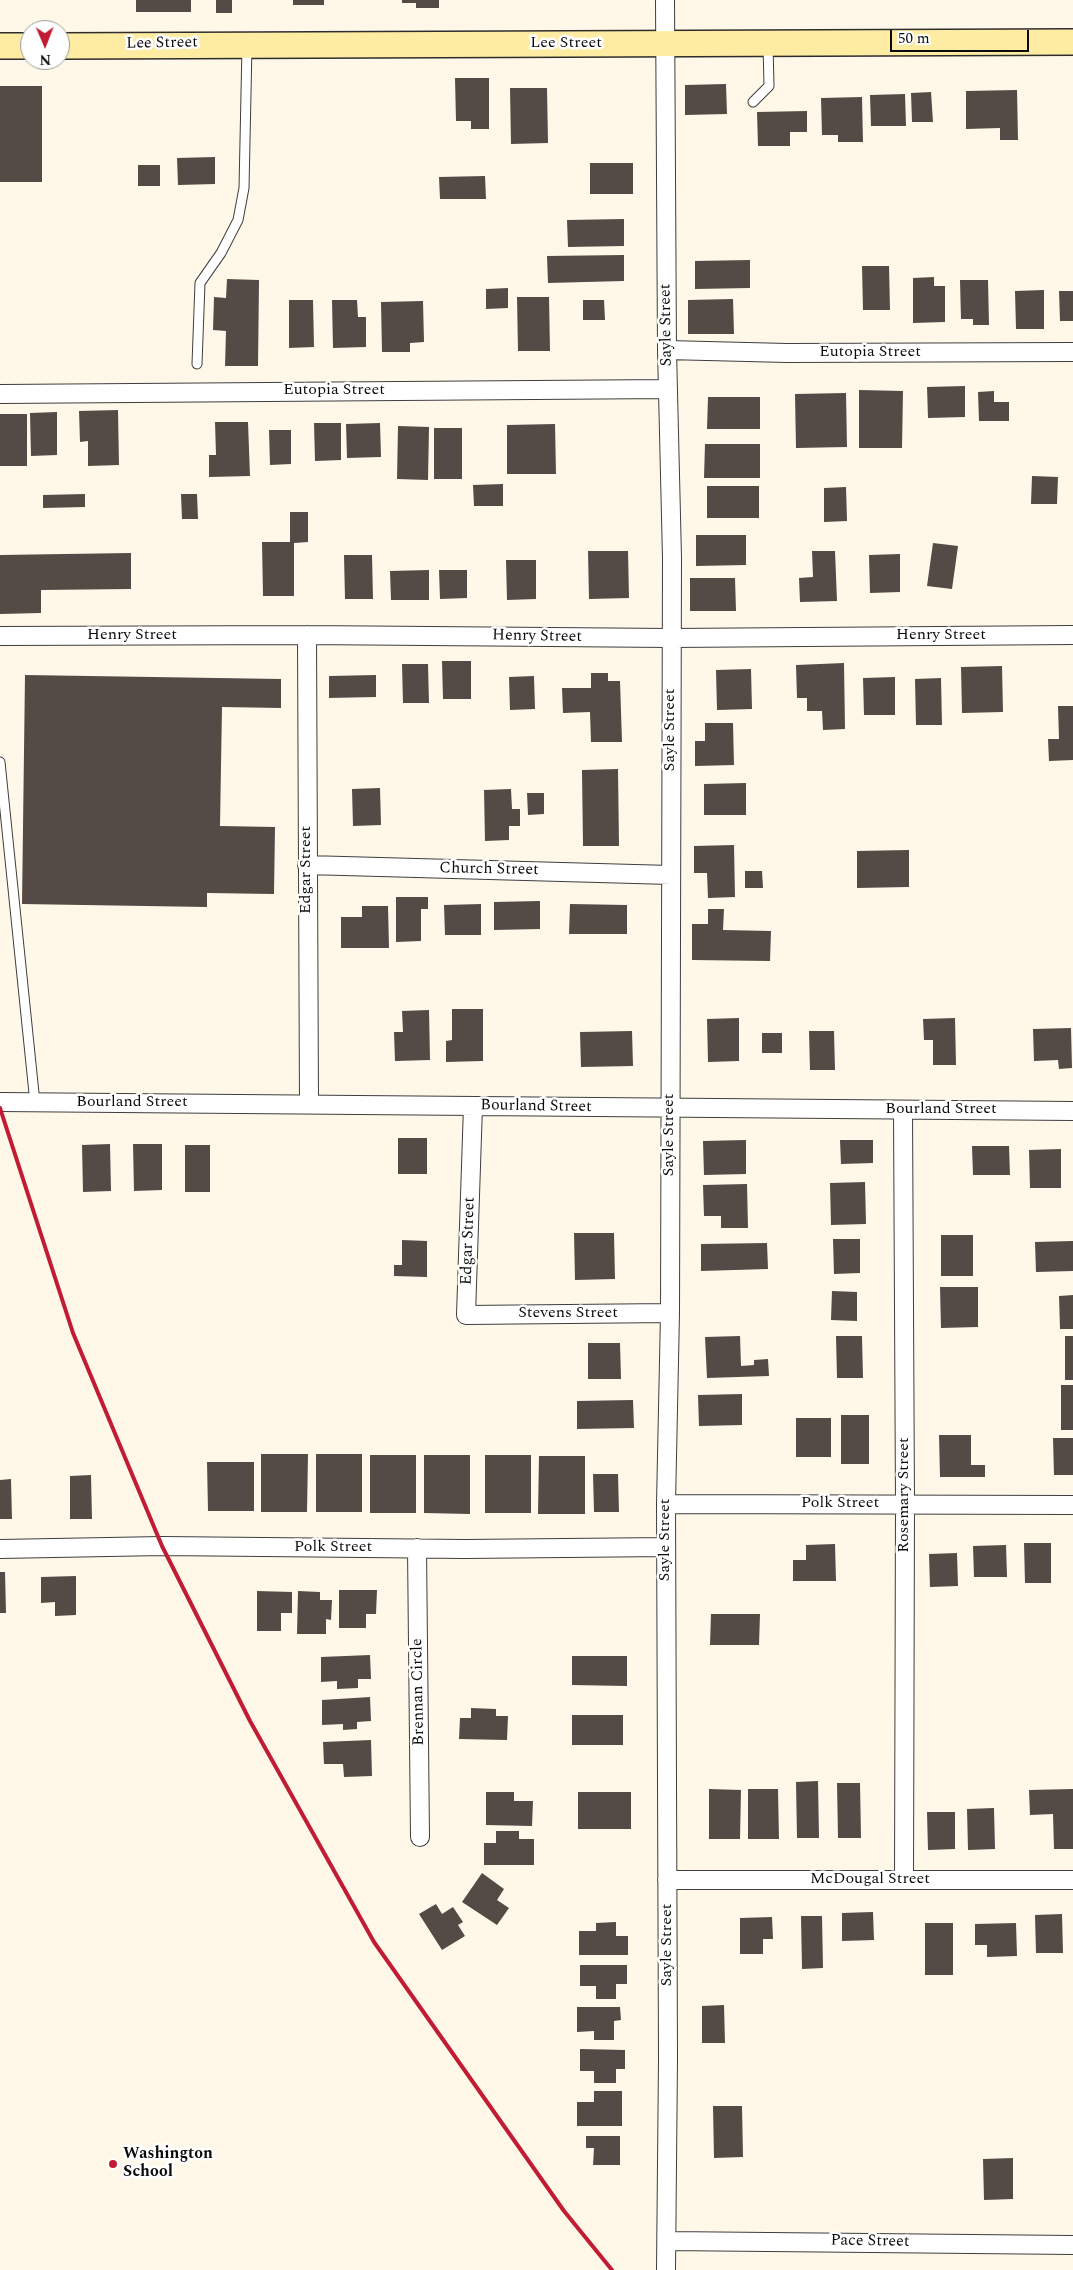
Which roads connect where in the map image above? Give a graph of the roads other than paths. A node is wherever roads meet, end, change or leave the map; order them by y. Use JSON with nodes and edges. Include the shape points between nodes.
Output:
{"nodes":[{"id":1,"x":665,"y":0,"type":"edge"},
{"id":2,"x":1073,"y":42,"type":"edge"},
{"id":3,"x":768,"y":43,"type":"junction"},
{"id":4,"x":247,"y":44,"type":"junction"},
{"id":5,"x":665,"y":44,"type":"junction"},
{"id":6,"x":0,"y":46,"type":"edge"},
{"id":7,"x":20,"y":46,"type":"edge"},
{"id":8,"x":70,"y":46,"type":"edge"},
{"id":9,"x":753,"y":102,"type":"dead end"},
{"id":10,"x":667,"y":350,"type":"junction"},
{"id":11,"x":1073,"y":352,"type":"edge"},
{"id":12,"x":197,"y":364,"type":"dead end"},
{"id":13,"x":667,"y":389,"type":"junction"},
{"id":14,"x":0,"y":394,"type":"edge"},
{"id":15,"x":307,"y":635,"type":"junction"},
{"id":16,"x":1073,"y":635,"type":"edge"},
{"id":17,"x":0,"y":636,"type":"edge"},
{"id":18,"x":671,"y":638,"type":"junction"},
{"id":19,"x":0,"y":762,"type":"edge"},
{"id":20,"x":307,"y":865,"type":"junction"},
{"id":21,"x":671,"y":875,"type":"junction"},
{"id":22,"x":0,"y":1102,"type":"edge"},
{"id":23,"x":35,"y":1103,"type":"junction"},
{"id":24,"x":309,"y":1104,"type":"junction"},
{"id":25,"x":473,"y":1106,"type":"junction"},
{"id":26,"x":670,"y":1108,"type":"junction"},
{"id":27,"x":903,"y":1110,"type":"junction"},
{"id":28,"x":1073,"y":1111,"type":"edge"},
{"id":29,"x":670,"y":1313,"type":"junction"},
{"id":30,"x":466,"y":1315,"type":"joint"},
{"id":31,"x":666,"y":1504,"type":"junction"},
{"id":32,"x":905,"y":1504,"type":"junction"},
{"id":33,"x":1073,"y":1505,"type":"edge"},
{"id":34,"x":666,"y":1547,"type":"junction"},
{"id":35,"x":417,"y":1548,"type":"junction"},
{"id":36,"x":0,"y":1549,"type":"edge"},
{"id":37,"x":420,"y":1836,"type":"dead end"},
{"id":38,"x":668,"y":1880,"type":"junction"},
{"id":39,"x":904,"y":1880,"type":"junction"},
{"id":40,"x":1073,"y":1880,"type":"edge"},
{"id":41,"x":666,"y":2241,"type":"junction"},
{"id":42,"x":1073,"y":2245,"type":"edge"},
{"id":43,"x":666,"y":2270,"type":"edge"}],
"edges":[{"from":1,"to":5,"type":"street","name":"Sayle Street"},
{"from":2,"to":3,"type":"main road","name":"Lee Street"},
{"from":3,"to":5,"type":"main road","name":"Lee Street"},
{"from":3,"to":9,"type":"lane","via":[[769,86]]},
{"from":4,"to":5,"type":"main road","name":"Lee Street"},
{"from":4,"to":8,"type":"main road","name":"Lee Street"},
{"from":4,"to":12,"type":"lane","via":[[244,188],[238,220],[200,283]]},
{"from":5,"to":10,"type":"street","name":"Sayle Street"},
{"from":6,"to":7,"type":"main road"},
{"from":10,"to":11,"type":"street","name":"Eutopia Street"},
{"from":10,"to":13,"type":"street","name":"Sayle Street"},
{"from":13,"to":14,"type":"street","name":"Eutopia Street"},
{"from":13,"to":18,"type":"street","name":"Sayle Street"},
{"from":15,"to":17,"type":"street","name":"Henry Street"},
{"from":15,"to":18,"type":"street","name":"Henry Street"},
{"from":15,"to":20,"type":"street","name":"Edgar Street"},
{"from":16,"to":18,"type":"street","name":"Henry Street"},
{"from":18,"to":21,"type":"street","name":"Sayle Street"},
{"from":19,"to":23,"type":"lane"},
{"from":20,"to":21,"type":"street","name":"Church Street"},
{"from":20,"to":24,"type":"street","name":"Edgar Street"},
{"from":21,"to":26,"type":"street","name":"Sayle Street"},
{"from":22,"to":23,"type":"street","name":"Bourland Street"},
{"from":23,"to":24,"type":"street","name":"Bourland Street"},
{"from":24,"to":25,"type":"street","name":"Bourland Street"},
{"from":25,"to":26,"type":"street","name":"Bourland Street"},
{"from":25,"to":30,"type":"street","name":"Edgar Street"},
{"from":26,"to":27,"type":"street","name":"Bourland Street"},
{"from":26,"to":29,"type":"street","name":"Sayle Street"},
{"from":27,"to":28,"type":"street","name":"Bourland Street"},
{"from":27,"to":32,"type":"street","name":"Rosemary Street"},
{"from":29,"to":30,"type":"street","name":"Stevens Street"},
{"from":29,"to":31,"type":"street","name":"Sayle Street"},
{"from":31,"to":32,"type":"street","name":"Polk Street"},
{"from":31,"to":34,"type":"street","name":"Sayle Street"},
{"from":32,"to":33,"type":"street","name":"Polk Street"},
{"from":32,"to":39,"type":"street","name":"Rosemary Street"},
{"from":34,"to":35,"type":"street","name":"Polk Street"},
{"from":34,"to":38,"type":"street","name":"Sayle Street"},
{"from":35,"to":36,"type":"street","name":"Polk Street","via":[[162,1546]]},
{"from":35,"to":37,"type":"street","name":"Brennan Circle"},
{"from":38,"to":39,"type":"street","name":"McDougal Street"},
{"from":38,"to":41,"type":"street","name":"Sayle Street"},
{"from":39,"to":40,"type":"street","name":"McDougal Street"},
{"from":41,"to":42,"type":"street","name":"Pace Street"},
{"from":41,"to":43,"type":"street","name":"Sayle Street"}]}
